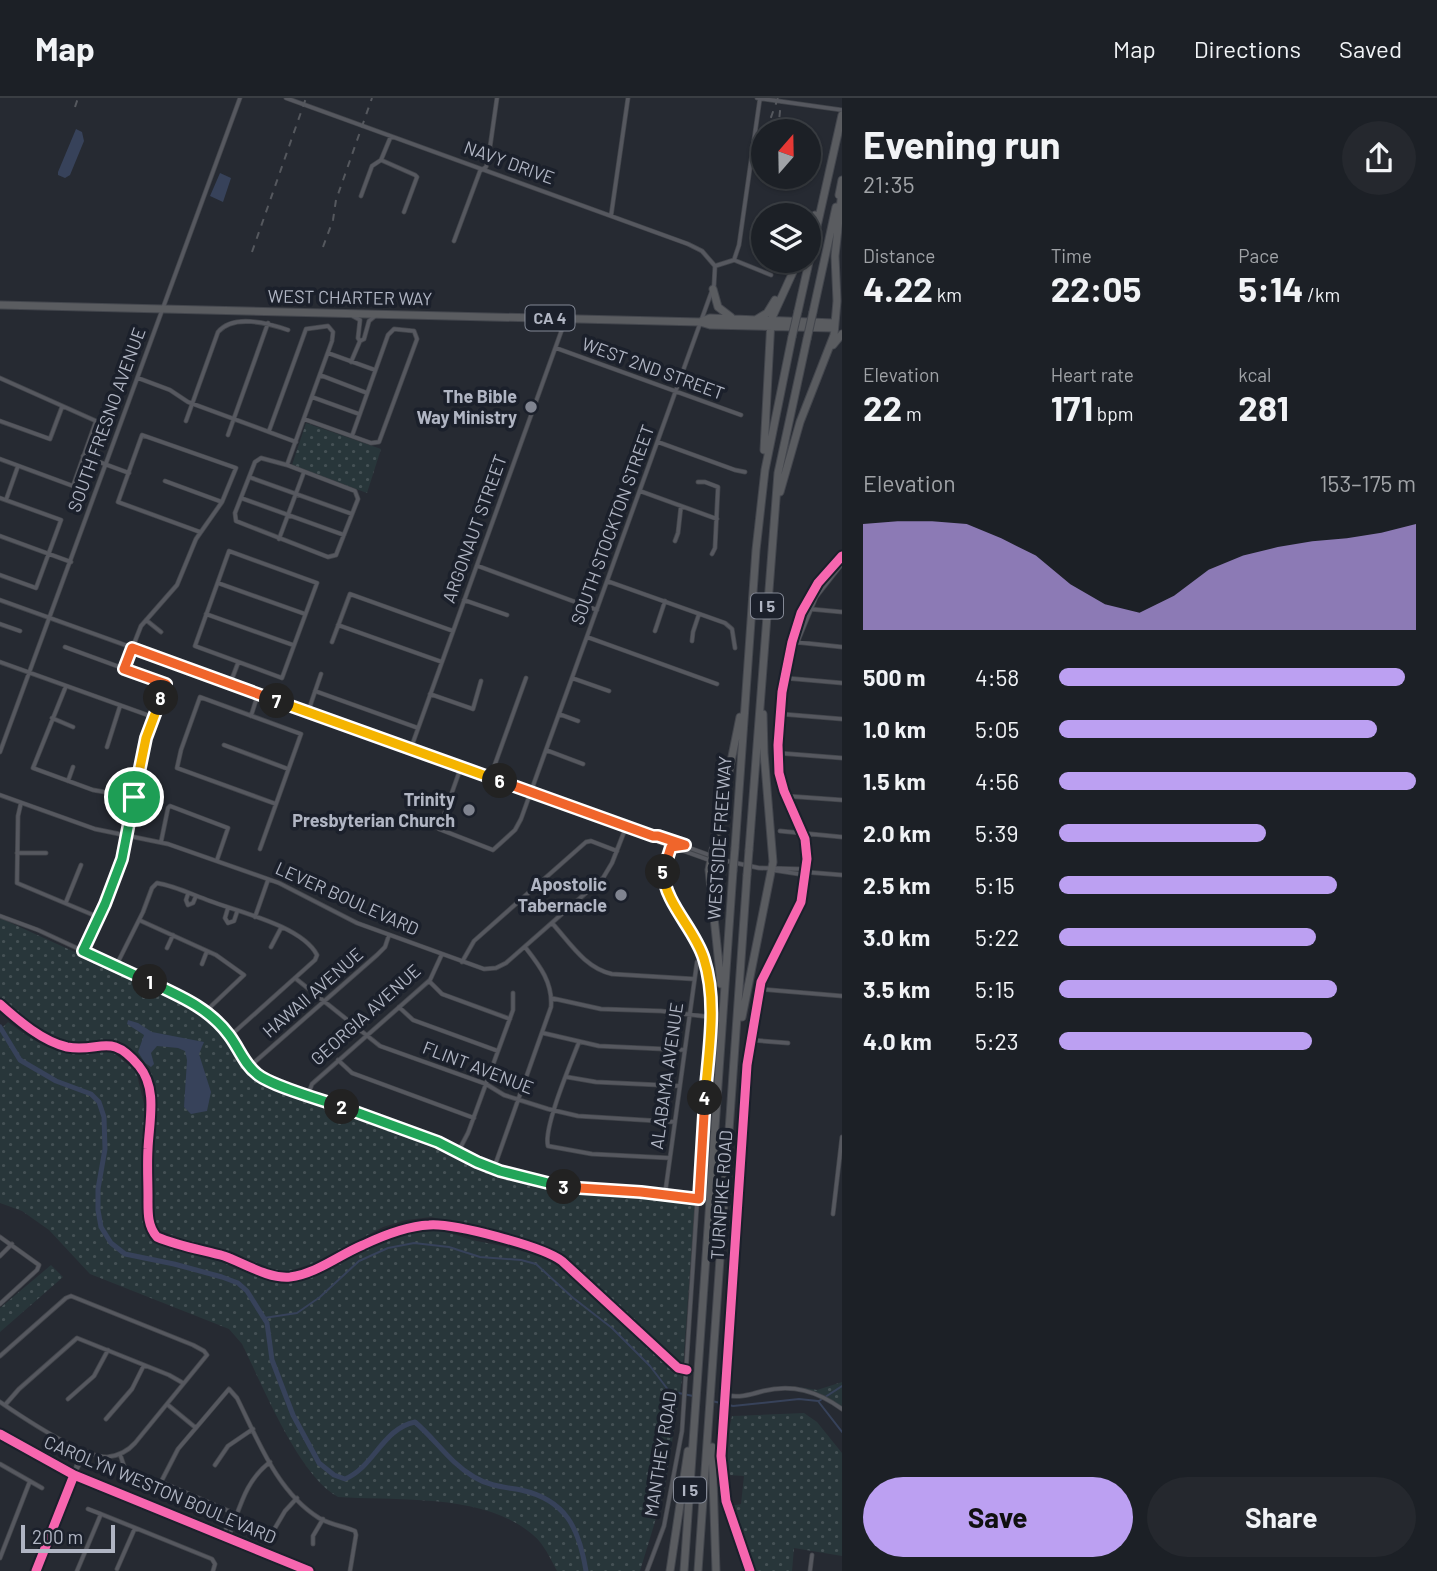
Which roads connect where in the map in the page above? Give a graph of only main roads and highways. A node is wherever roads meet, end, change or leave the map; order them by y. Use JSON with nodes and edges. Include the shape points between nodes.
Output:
{"nodes":[{"id":1,"x":842,"y":114,"type":"edge"},
{"id":2,"x":828,"y":175,"type":"junction"},
{"id":3,"x":842,"y":180,"type":"edge"},
{"id":4,"x":842,"y":191,"type":"edge"},
{"id":5,"x":819,"y":203,"type":"edge"},
{"id":6,"x":792,"y":273,"type":"edge"},
{"id":7,"x":713,"y":289,"type":"road end"},
{"id":8,"x":784,"y":289,"type":"junction"},
{"id":9,"x":837,"y":301,"type":"junction"},
{"id":10,"x":0,"y":305,"type":"edge"},
{"id":11,"x":842,"y":316,"type":"edge"},
{"id":12,"x":735,"y":319,"type":"junction"},
{"id":13,"x":700,"y":322,"type":"junction"},
{"id":14,"x":753,"y":323,"type":"junction"},
{"id":15,"x":771,"y":323,"type":"junction"},
{"id":16,"x":834,"y":326,"type":"junction"},
{"id":17,"x":842,"y":334,"type":"edge"},
{"id":18,"x":770,"y":347,"type":"junction"},
{"id":19,"x":825,"y":361,"type":"junction"},
{"id":20,"x":765,"y":470,"type":"junction"},
{"id":21,"x":774,"y":516,"type":"junction"},
{"id":22,"x":760,"y":696,"type":"junction"},
{"id":23,"x":746,"y":697,"type":"junction"},
{"id":24,"x":722,"y":1034,"type":"junction"},
{"id":25,"x":735,"y":1037,"type":"junction"},
{"id":26,"x":710,"y":1412,"type":"junction"},
{"id":27,"x":694,"y":1425,"type":"junction"},
{"id":28,"x":670,"y":1571,"type":"edge"},
{"id":29,"x":684,"y":1571,"type":"edge"},
{"id":30,"x":698,"y":1571,"type":"edge"},
{"id":31,"x":716,"y":1571,"type":"edge"}],
"edges":[{"from":1,"to":2,"type":"highway","name":"WESTSIDE FREEWAY","number":"I 5"},
{"from":2,"to":5,"type":"highway"},
{"from":2,"to":20,"type":"highway","name":"WESTSIDE FREEWAY","number":"I 5","bridge":true},
{"from":3,"to":21,"type":"highway","name":"WESTSIDE FREEWAY","number":"I 5","bridge":true,"via":[[778,472]]},
{"from":4,"to":9,"type":"highway","via":[[835,256]]},
{"from":6,"to":8,"type":"highway"},
{"from":7,"to":12,"type":"highway","via":[[722,312]]},
{"from":8,"to":14,"type":"highway","via":[[767,313]]},
{"from":8,"to":15,"type":"highway"},
{"from":9,"to":11,"type":"highway"},
{"from":9,"to":16,"type":"highway"},
{"from":10,"to":13,"type":"highway","name":"WEST CHARTER WAY","number":"CA 4"},
{"from":12,"to":13,"type":"highway","name":"WEST CHARTER WAY","number":"CA 4"},
{"from":12,"to":14,"type":"highway","name":"WEST CHARTER WAY","number":"CA 4"},
{"from":13,"to":14,"type":"highway","name":"WEST CHARTER WAY","number":"CA 4"},
{"from":14,"to":15,"type":"highway","name":"WEST CHARTER WAY","number":"CA 4"},
{"from":14,"to":18,"type":"highway"},
{"from":15,"to":16,"type":"highway","name":"WEST CHARTER WAY","number":"CA 4"},
{"from":15,"to":18,"type":"highway"},
{"from":16,"to":19,"type":"highway"},
{"from":17,"to":19,"type":"highway"},
{"from":18,"to":20,"type":"highway"},
{"from":19,"to":21,"type":"highway","via":[[797,431]]},
{"from":20,"to":23,"type":"highway","name":"WESTSIDE FREEWAY","number":"I 5"},
{"from":21,"to":22,"type":"highway","name":"WESTSIDE FREEWAY","number":"I 5"},
{"from":22,"to":25,"type":"highway","name":"WESTSIDE FREEWAY","number":"I 5","bridge":true},
{"from":22,"to":25,"type":"highway","via":[[772,869]]},
{"from":23,"to":24,"type":"highway","name":"WESTSIDE FREEWAY","number":"I 5","bridge":true},
{"from":23,"to":24,"type":"highway","via":[[710,877]]},
{"from":24,"to":27,"type":"highway","name":"WESTSIDE FREEWAY","number":"I 5"},
{"from":25,"to":26,"type":"highway","name":"WESTSIDE FREEWAY","number":"I 5"},
{"from":26,"to":30,"type":"highway","name":"WESTSIDE FREEWAY","number":"I 5"},
{"from":26,"to":31,"type":"highway"},
{"from":27,"to":28,"type":"highway"},
{"from":27,"to":29,"type":"highway","name":"WESTSIDE FREEWAY","number":"I 5"}]}
